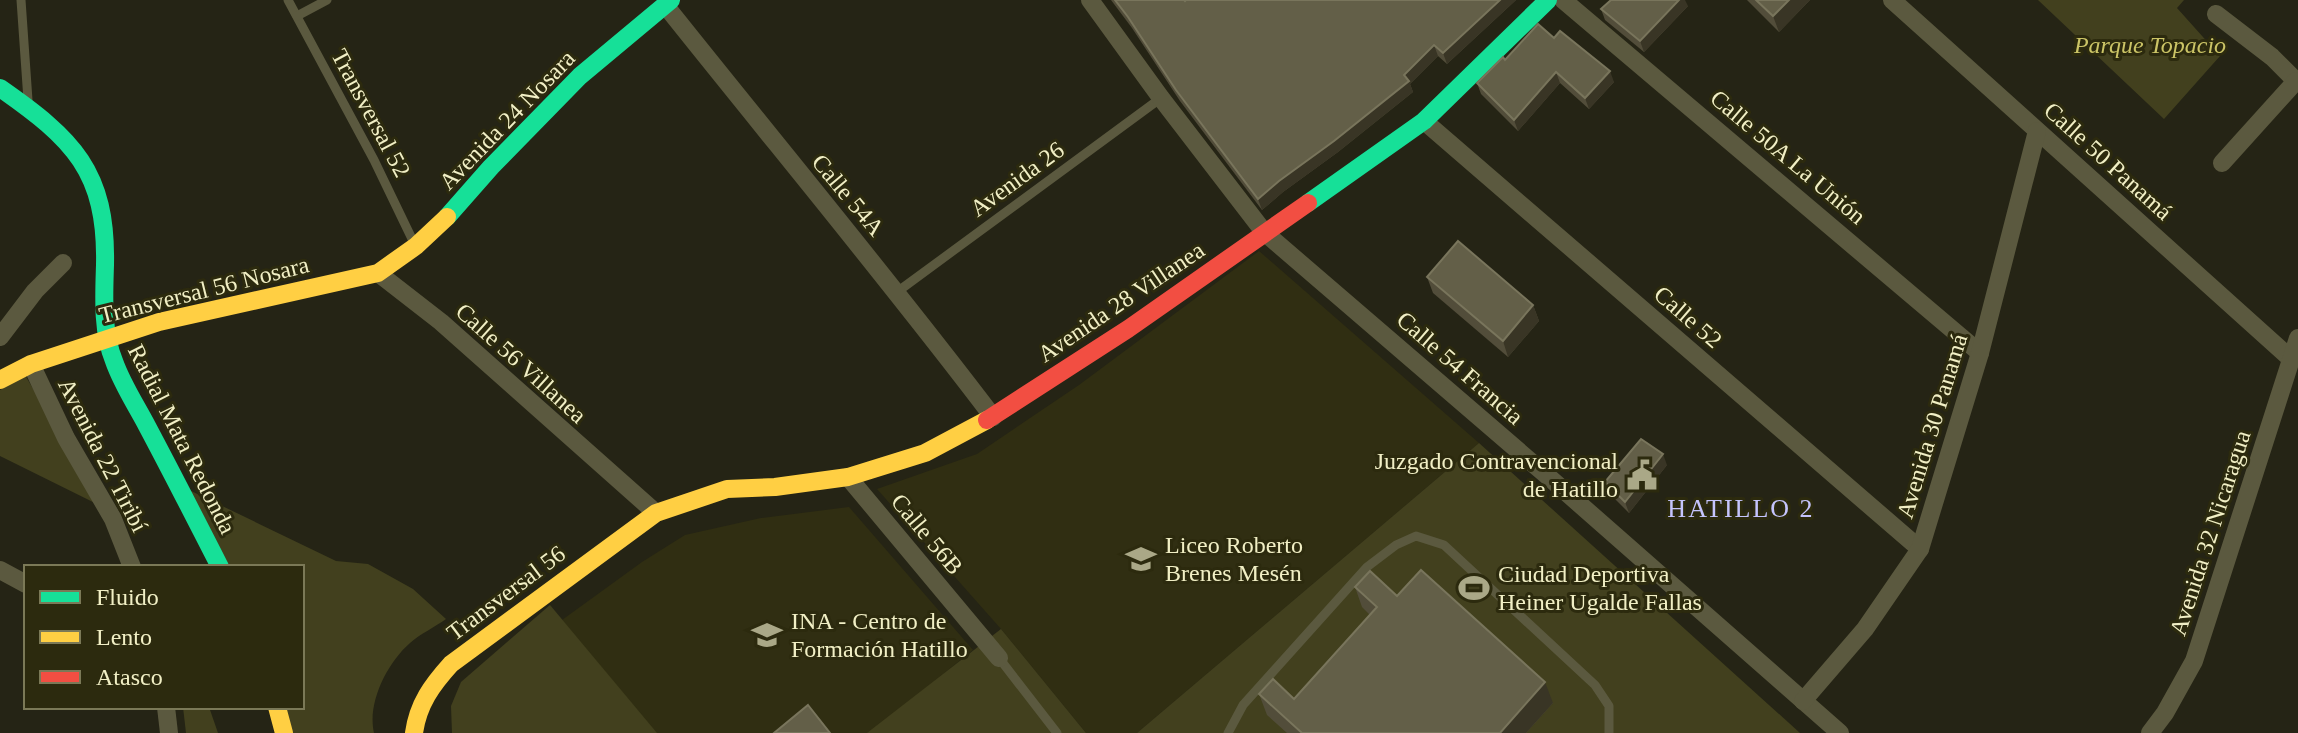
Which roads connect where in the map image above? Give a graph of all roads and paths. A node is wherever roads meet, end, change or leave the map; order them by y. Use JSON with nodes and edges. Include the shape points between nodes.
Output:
{"nodes":[{"id":1,"x":21,"y":0,"type":"edge"},
{"id":2,"x":288,"y":0,"type":"edge"},
{"id":3,"x":327,"y":0,"type":"edge"},
{"id":4,"x":1090,"y":0,"type":"edge"},
{"id":5,"x":1548,"y":0,"type":"edge"},
{"id":6,"x":1563,"y":0,"type":"edge"},
{"id":7,"x":1892,"y":0,"type":"edge"},
{"id":8,"x":668,"y":2,"type":"edge"},
{"id":9,"x":2216,"y":14,"type":"dead end"},
{"id":10,"x":297,"y":16,"type":"junction"},
{"id":11,"x":2297,"y":82,"type":"edge"},
{"id":12,"x":0,"y":88,"type":"edge"},
{"id":13,"x":1161,"y":98,"type":"junction"},
{"id":14,"x":28,"y":107,"type":"junction"},
{"id":15,"x":1424,"y":121,"type":"junction"},
{"id":16,"x":2037,"y":131,"type":"junction"},
{"id":17,"x":2222,"y":163,"type":"dead end"},
{"id":18,"x":1264,"y":232,"type":"junction"},
{"id":19,"x":416,"y":246,"type":"junction"},
{"id":20,"x":63,"y":263,"type":"dead end"},
{"id":21,"x":378,"y":273,"type":"junction"},
{"id":22,"x":897,"y":292,"type":"junction"},
{"id":23,"x":0,"y":337,"type":"edge"},
{"id":24,"x":2298,"y":338,"type":"edge"},
{"id":25,"x":1980,"y":353,"type":"junction"},
{"id":26,"x":2290,"y":358,"type":"junction"},
{"id":27,"x":31,"y":364,"type":"junction"},
{"id":28,"x":0,"y":380,"type":"edge"},
{"id":29,"x":993,"y":417,"type":"junction"},
{"id":30,"x":848,"y":477,"type":"junction"},
{"id":31,"x":630,"y":491,"type":"junction"},
{"id":32,"x":656,"y":513,"type":"junction"},
{"id":33,"x":630,"y":530,"type":"junction"},
{"id":34,"x":1920,"y":549,"type":"junction"},
{"id":35,"x":131,"y":565,"type":"edge"},
{"id":36,"x":219,"y":565,"type":"edge"},
{"id":37,"x":0,"y":570,"type":"edge"},
{"id":38,"x":24,"y":583,"type":"edge"},
{"id":39,"x":999,"y":658,"type":"joint"},
{"id":40,"x":1803,"y":701,"type":"junction"},
{"id":41,"x":166,"y":709,"type":"edge"},
{"id":42,"x":278,"y":709,"type":"edge"},
{"id":43,"x":169,"y":733,"type":"edge"},
{"id":44,"x":284,"y":733,"type":"edge"},
{"id":45,"x":414,"y":733,"type":"edge"},
{"id":46,"x":1057,"y":733,"type":"edge"},
{"id":47,"x":1228,"y":733,"type":"edge"},
{"id":48,"x":1609,"y":733,"type":"edge"},
{"id":49,"x":1840,"y":733,"type":"edge"},
{"id":50,"x":2150,"y":733,"type":"edge"}],
"edges":[{"from":1,"to":14,"type":"lane"},
{"from":2,"to":10,"type":"lane","name":"Transversal 52"},
{"from":3,"to":10,"type":"lane"},
{"from":4,"to":13,"type":"street","name":"Calle 54 Francia"},
{"from":5,"to":15,"type":"street","name":"Avenida 28 Villanea"},
{"from":6,"to":25,"type":"street","name":"Calle 50A La Unión"},
{"from":7,"to":16,"type":"street","name":"Calle 50 Panamá"},
{"from":8,"to":19,"type":"street","name":"Avenida 24 Nosara","via":[[580,76]]},
{"from":8,"to":22,"type":"street","name":"Calle 54A"},
{"from":9,"to":11,"type":"street"},
{"from":10,"to":19,"type":"lane","name":"Transversal 52"},
{"from":11,"to":17,"type":"street"},
{"from":12,"to":14,"type":"street","name":"Radial Mata Redonda"},
{"from":13,"to":18,"type":"street","name":"Calle 54 Francia"},
{"from":13,"to":22,"type":"lane","name":"Avenida 26"},
{"from":14,"to":36,"type":"street","name":"Radial Mata Redonda","via":[[71,142],[98,191],[106,236],[106,338]]},
{"from":15,"to":18,"type":"street","name":"Avenida 28 Villanea"},
{"from":15,"to":34,"type":"street","name":"Calle 52"},
{"from":16,"to":25,"type":"street","name":"Avenida 30 Panamá"},
{"from":16,"to":26,"type":"street","name":"Calle 50 Panamá"},
{"from":18,"to":29,"type":"street","name":"Avenida 28 Villanea"},
{"from":18,"to":40,"type":"street","name":"Calle 54 Francia"},
{"from":19,"to":21,"type":"street","name":"Avenida 24 Nosara"},
{"from":20,"to":23,"type":"street"},
{"from":21,"to":27,"type":"street","name":"Transversal 56 Nosara","via":[[159,322]]},
{"from":21,"to":31,"type":"street","name":"Calle 56 Villanea","via":[[441,322]]},
{"from":22,"to":29,"type":"street","name":"Calle 54A"},
{"from":24,"to":26,"type":"street","name":"Avenida 32 Nicaragua"},
{"from":25,"to":34,"type":"street","name":"Avenida 30 Panamá"},
{"from":26,"to":50,"type":"street","name":"Avenida 32 Nicaragua","via":[[2194,661]]},
{"from":27,"to":28,"type":"street","name":"Transversal 56 Nosara"},
{"from":27,"to":35,"type":"street","name":"Avenida 22 Tiribí","via":[[113,519]]},
{"from":29,"to":30,"type":"street","name":"Avenida 28 Villanea","via":[[925,453]]},
{"from":30,"to":32,"type":"street","name":"Avenida 28 Villanea","via":[[727,489]]},
{"from":30,"to":39,"type":"street","name":"Calle 56B"},
{"from":31,"to":32,"type":"street","name":"Calle 56 Villanea"},
{"from":31,"to":33,"type":"street"},
{"from":32,"to":33,"type":"street","name":"Transversal 56"},
{"from":33,"to":45,"type":"street","name":"Transversal 56","via":[[451,664],[419,704]]},
{"from":34,"to":40,"type":"street","name":"Avenida 30 Panamá","via":[[1865,629]]},
{"from":37,"to":38,"type":"street"},
{"from":39,"to":46,"type":"lane"},
{"from":40,"to":49,"type":"street","name":"Calle 54 Francia"},
{"from":41,"to":43,"type":"street"},
{"from":42,"to":44,"type":"street"},
{"from":47,"to":48,"type":"lane","via":[[1243,705],[1367,567],[1416,536],[1444,545],[1595,685],[1609,706]]}]}
